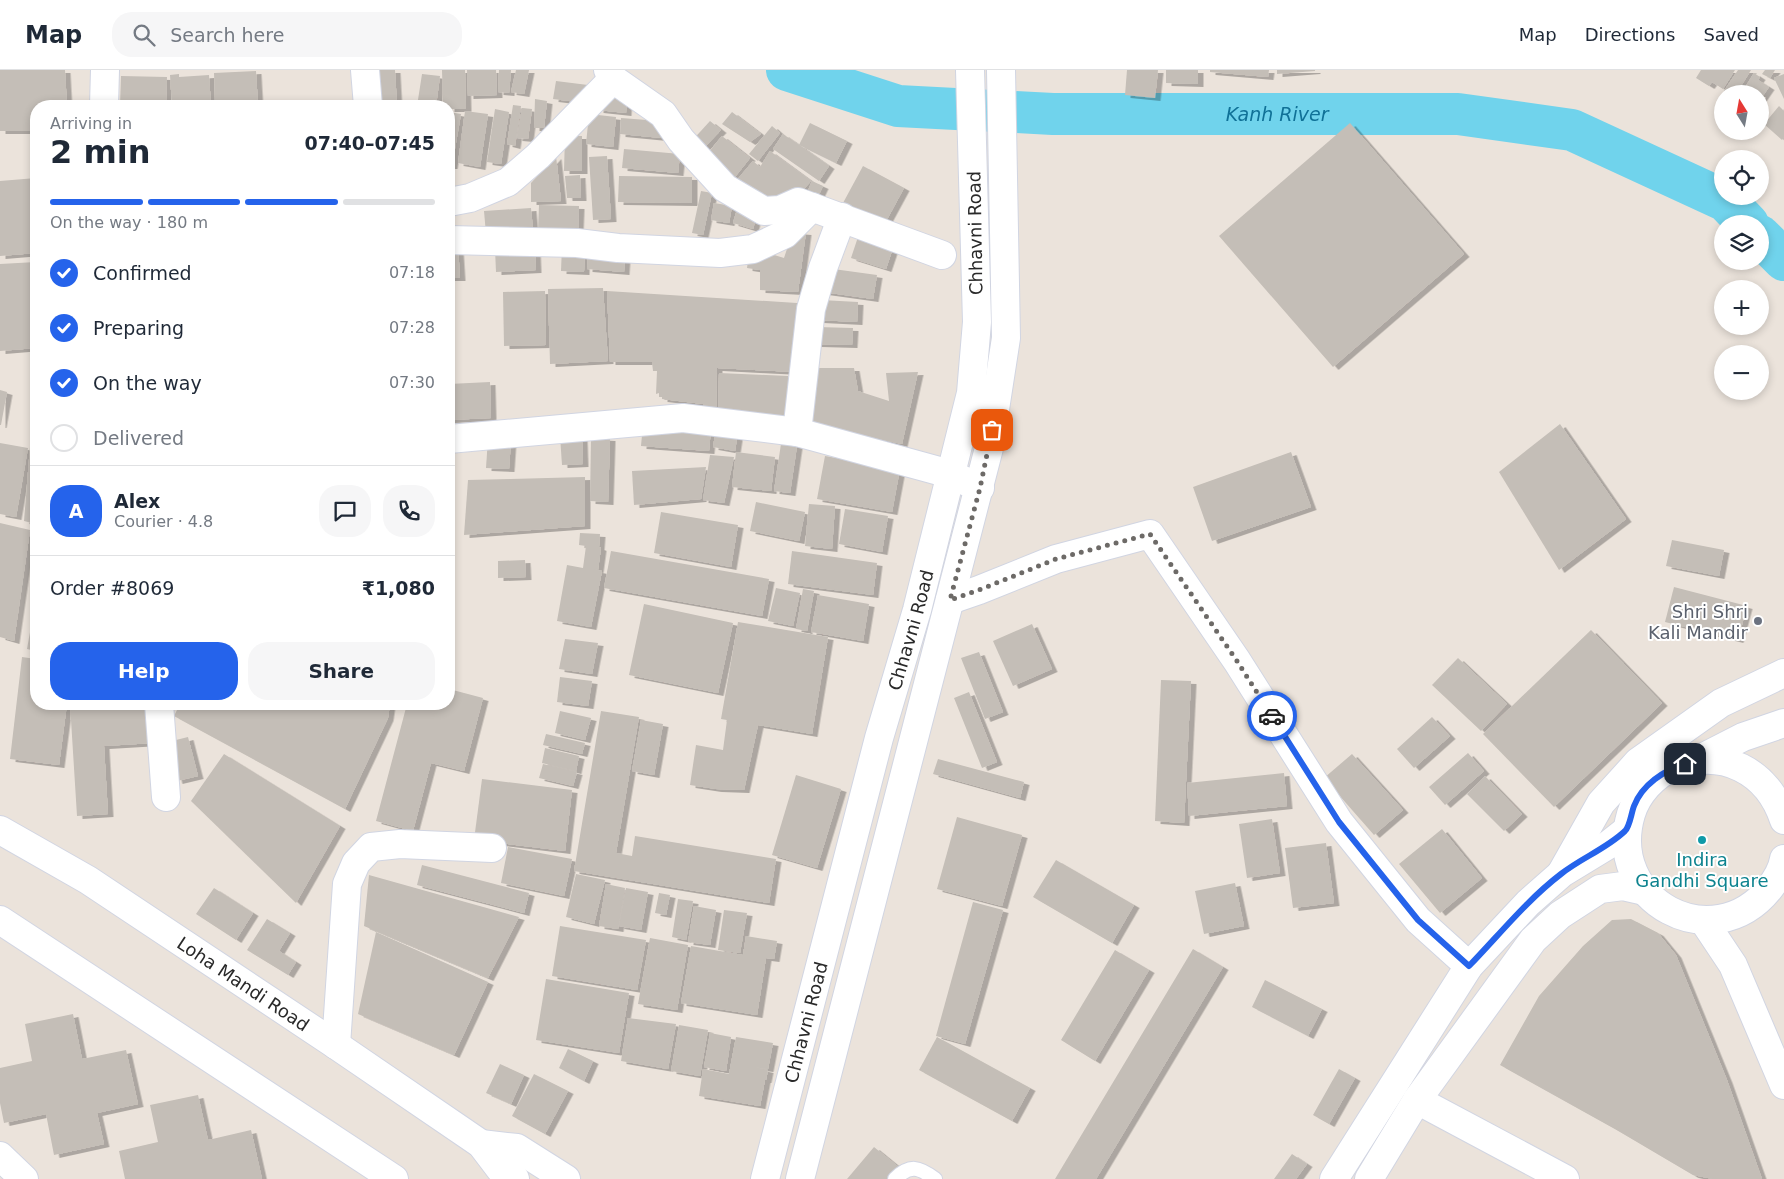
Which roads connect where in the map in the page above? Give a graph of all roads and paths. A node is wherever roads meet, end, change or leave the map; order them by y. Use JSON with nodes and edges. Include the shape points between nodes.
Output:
{"nodes":[{"id":1,"x":105,"y":70,"type":"edge"},
{"id":2,"x":365,"y":70,"type":"edge"},
{"id":3,"x":970,"y":70,"type":"edge"},
{"id":4,"x":1001,"y":70,"type":"edge"},
{"id":5,"x":611,"y":74,"type":"edge"},
{"id":6,"x":104,"y":100,"type":"edge"},
{"id":7,"x":368,"y":100,"type":"edge"},
{"id":8,"x":455,"y":201,"type":"edge"},
{"id":9,"x":812,"y":207,"type":"junction"},
{"id":10,"x":842,"y":217,"type":"junction"},
{"id":11,"x":455,"y":240,"type":"edge"},
{"id":12,"x":942,"y":255,"type":"dead end"},
{"id":13,"x":1006,"y":292,"type":"junction"},
{"id":14,"x":976,"y":293,"type":"junction"},
{"id":15,"x":797,"y":432,"type":"junction"},
{"id":16,"x":455,"y":437,"type":"edge"},
{"id":17,"x":950,"y":474,"type":"junction"},
{"id":18,"x":980,"y":488,"type":"junction"},
{"id":19,"x":950,"y":600,"type":"junction"},
{"id":20,"x":1784,"y":673,"type":"edge"},
{"id":21,"x":159,"y":710,"type":"edge"},
{"id":22,"x":1784,"y":723,"type":"edge"},
{"id":23,"x":1698,"y":760,"type":"junction"},
{"id":24,"x":166,"y":797,"type":"dead end"},
{"id":25,"x":1784,"y":820,"type":"edge"},
{"id":26,"x":0,"y":830,"type":"edge"},
{"id":27,"x":1627,"y":830,"type":"junction"},
{"id":28,"x":492,"y":848,"type":"dead end"},
{"id":29,"x":1784,"y":864,"type":"edge"},
{"id":30,"x":1562,"y":873,"type":"junction"},
{"id":31,"x":1645,"y":891,"type":"junction"},
{"id":32,"x":0,"y":920,"type":"edge"},
{"id":33,"x":1703,"y":920,"type":"junction"},
{"id":34,"x":1469,"y":966,"type":"junction"},
{"id":35,"x":336,"y":1045,"type":"junction"},
{"id":36,"x":1784,"y":1085,"type":"edge"},
{"id":37,"x":1417,"y":1100,"type":"junction"},
{"id":38,"x":482,"y":1144,"type":"junction"},
{"id":39,"x":0,"y":1156,"type":"edge"},
{"id":40,"x":24,"y":1179,"type":"edge"},
{"id":41,"x":394,"y":1179,"type":"edge"},
{"id":42,"x":515,"y":1179,"type":"edge"},
{"id":43,"x":566,"y":1179,"type":"edge"},
{"id":44,"x":765,"y":1179,"type":"edge"},
{"id":45,"x":800,"y":1179,"type":"edge"},
{"id":46,"x":895,"y":1179,"type":"edge"},
{"id":47,"x":935,"y":1179,"type":"edge"},
{"id":48,"x":1334,"y":1179,"type":"edge"},
{"id":49,"x":1369,"y":1179,"type":"edge"},
{"id":50,"x":1565,"y":1179,"type":"edge"}],
"edges":[{"from":1,"to":6,"type":"street"},
{"from":2,"to":7,"type":"street"},
{"from":3,"to":14,"type":"street","name":"Chhavni Road"},
{"from":4,"to":13,"type":"street","name":"Chhavni Road"},
{"from":5,"to":8,"type":"street","via":[[538,156],[508,182]]},
{"from":5,"to":9,"type":"street","via":[[663,114],[681,140],[725,188],[764,211],[780,210],[798,202]]},
{"from":9,"to":10,"type":"street"},
{"from":9,"to":11,"type":"street","via":[[785,234],[753,249],[720,253],[576,243]]},
{"from":10,"to":12,"type":"street"},
{"from":10,"to":15,"type":"street","via":[[811,309]]},
{"from":13,"to":14,"type":"street"},
{"from":13,"to":18,"type":"street","name":"Chhavni Road","via":[[1006,338]]},
{"from":14,"to":17,"type":"street","name":"Chhavni Road","via":[[971,393]]},
{"from":15,"to":16,"type":"street","via":[[683,418]]},
{"from":15,"to":17,"type":"street"},
{"from":17,"to":18,"type":"street"},
{"from":17,"to":44,"type":"street","name":"Chhavni Road","via":[[917,610],[879,738]]},
{"from":18,"to":19,"type":"street","name":"Chhavni Road"},
{"from":19,"to":34,"type":"street","via":[[1056,559],[1150,534],[1237,661],[1339,822],[1418,920]]},
{"from":19,"to":45,"type":"street","name":"Chhavni Road"},
{"from":20,"to":30,"type":"street","via":[[1721,703],[1638,762],[1601,803]]},
{"from":21,"to":24,"type":"street"},
{"from":22,"to":23,"type":"street","via":[[1743,737]]},
{"from":23,"to":25,"type":"street","via":[[1729,763],[1749,772],[1767,786]]},
{"from":23,"to":27,"type":"street","via":[[1672,768],[1650,782],[1634,804]]},
{"from":26,"to":35,"type":"street","name":"Loha Mandi Road","via":[[88,880]]},
{"from":27,"to":30,"type":"street"},
{"from":27,"to":31,"type":"street","via":[[1627,852],[1633,873]]},
{"from":28,"to":35,"type":"street","via":[[400,844],[371,847],[356,863],[347,884]]},
{"from":29,"to":33,"type":"street","via":[[1776,881],[1762,898],[1724,918]]},
{"from":30,"to":34,"type":"street","via":[[1528,903]]},
{"from":31,"to":33,"type":"street","via":[[1661,906],[1681,916]]},
{"from":31,"to":37,"type":"street","via":[[1623,886],[1600,889],[1560,915],[1533,940]]},
{"from":32,"to":41,"type":"street"},
{"from":33,"to":36,"type":"street","via":[[1734,965]]},
{"from":34,"to":48,"type":"street"},
{"from":35,"to":38,"type":"street","name":"Loha Mandi Road"},
{"from":37,"to":49,"type":"street"},
{"from":37,"to":50,"type":"street"},
{"from":38,"to":42,"type":"street","via":[[500,1169]]},
{"from":38,"to":43,"type":"street","via":[[517,1148]]},
{"from":39,"to":40,"type":"street"},
{"from":46,"to":47,"type":"lane","via":[[909,1168]]}]}
